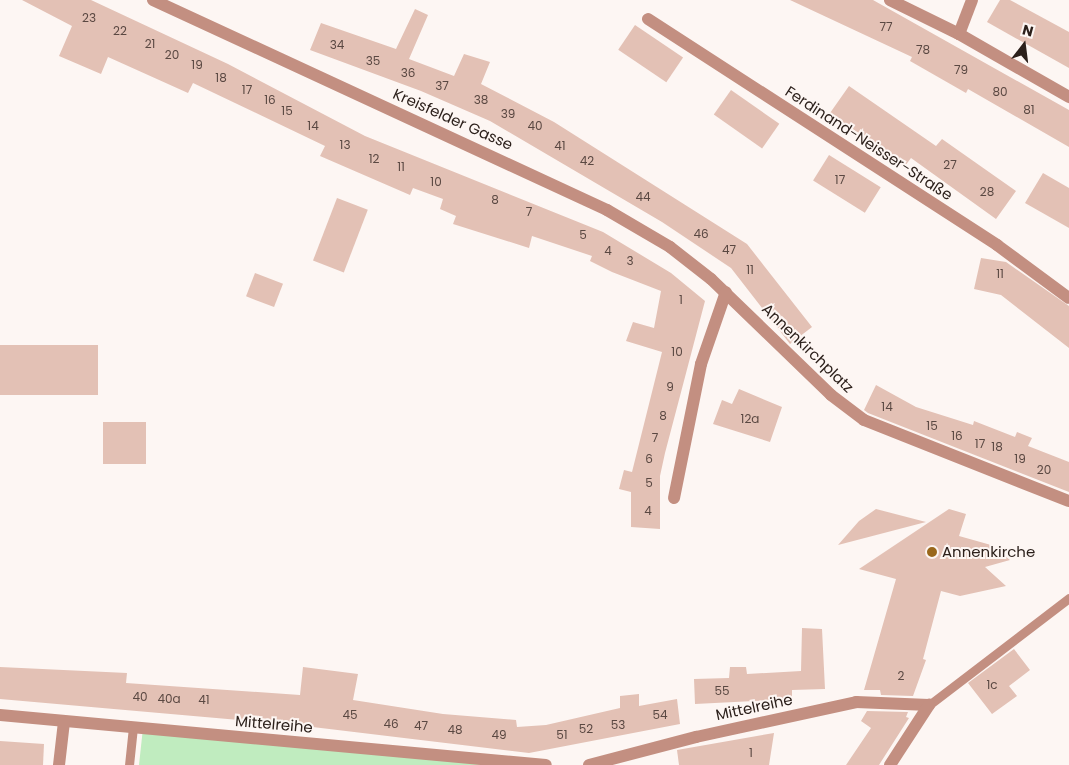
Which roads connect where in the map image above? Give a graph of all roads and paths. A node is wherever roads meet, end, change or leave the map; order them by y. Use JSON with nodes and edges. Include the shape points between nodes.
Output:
{"nodes":[{"id":1,"x":153,"y":0,"type":"edge"},
{"id":2,"x":890,"y":0,"type":"edge"},
{"id":3,"x":972,"y":0,"type":"edge"},
{"id":4,"x":648,"y":19,"type":"dead end"},
{"id":5,"x":959,"y":34,"type":"junction"},
{"id":6,"x":1069,"y":97,"type":"edge"},
{"id":7,"x":726,"y":292,"type":"junction"},
{"id":8,"x":1069,"y":298,"type":"edge"},
{"id":9,"x":674,"y":498,"type":"dead end"},
{"id":10,"x":1069,"y":501,"type":"edge"},
{"id":11,"x":1069,"y":598,"type":"edge"},
{"id":12,"x":929,"y":705,"type":"junction"},
{"id":13,"x":0,"y":715,"type":"edge"},
{"id":14,"x":64,"y":722,"type":"junction"},
{"id":15,"x":133,"y":728,"type":"junction"},
{"id":16,"x":59,"y":765,"type":"edge"},
{"id":17,"x":129,"y":765,"type":"edge"},
{"id":18,"x":546,"y":765,"type":"edge"},
{"id":19,"x":588,"y":765,"type":"edge"},
{"id":20,"x":890,"y":765,"type":"edge"}],
"edges":[{"from":1,"to":7,"type":"street","name":"Kreisfelder Gasse","via":[[573,192],[670,247]]},
{"from":2,"to":5,"type":"street"},
{"from":3,"to":5,"type":"street"},
{"from":4,"to":8,"type":"street","name":"Ferdinand-Neisser-Straße","via":[[997,245]]},
{"from":5,"to":6,"type":"street"},
{"from":7,"to":9,"type":"street","via":[[701,364]]},
{"from":7,"to":10,"type":"street","name":"Annenkirchplatz","via":[[824,389],[864,420]]},
{"from":11,"to":12,"type":"lane"},
{"from":12,"to":19,"type":"street","name":"Mittelreihe","via":[[856,702],[690,738]]},
{"from":12,"to":20,"type":"street"},
{"from":13,"to":14,"type":"street","name":"Mittelreihe"},
{"from":14,"to":15,"type":"street","name":"Mittelreihe"},
{"from":14,"to":16,"type":"street"},
{"from":15,"to":17,"type":"lane"},
{"from":15,"to":18,"type":"street","name":"Mittelreihe"}]}
